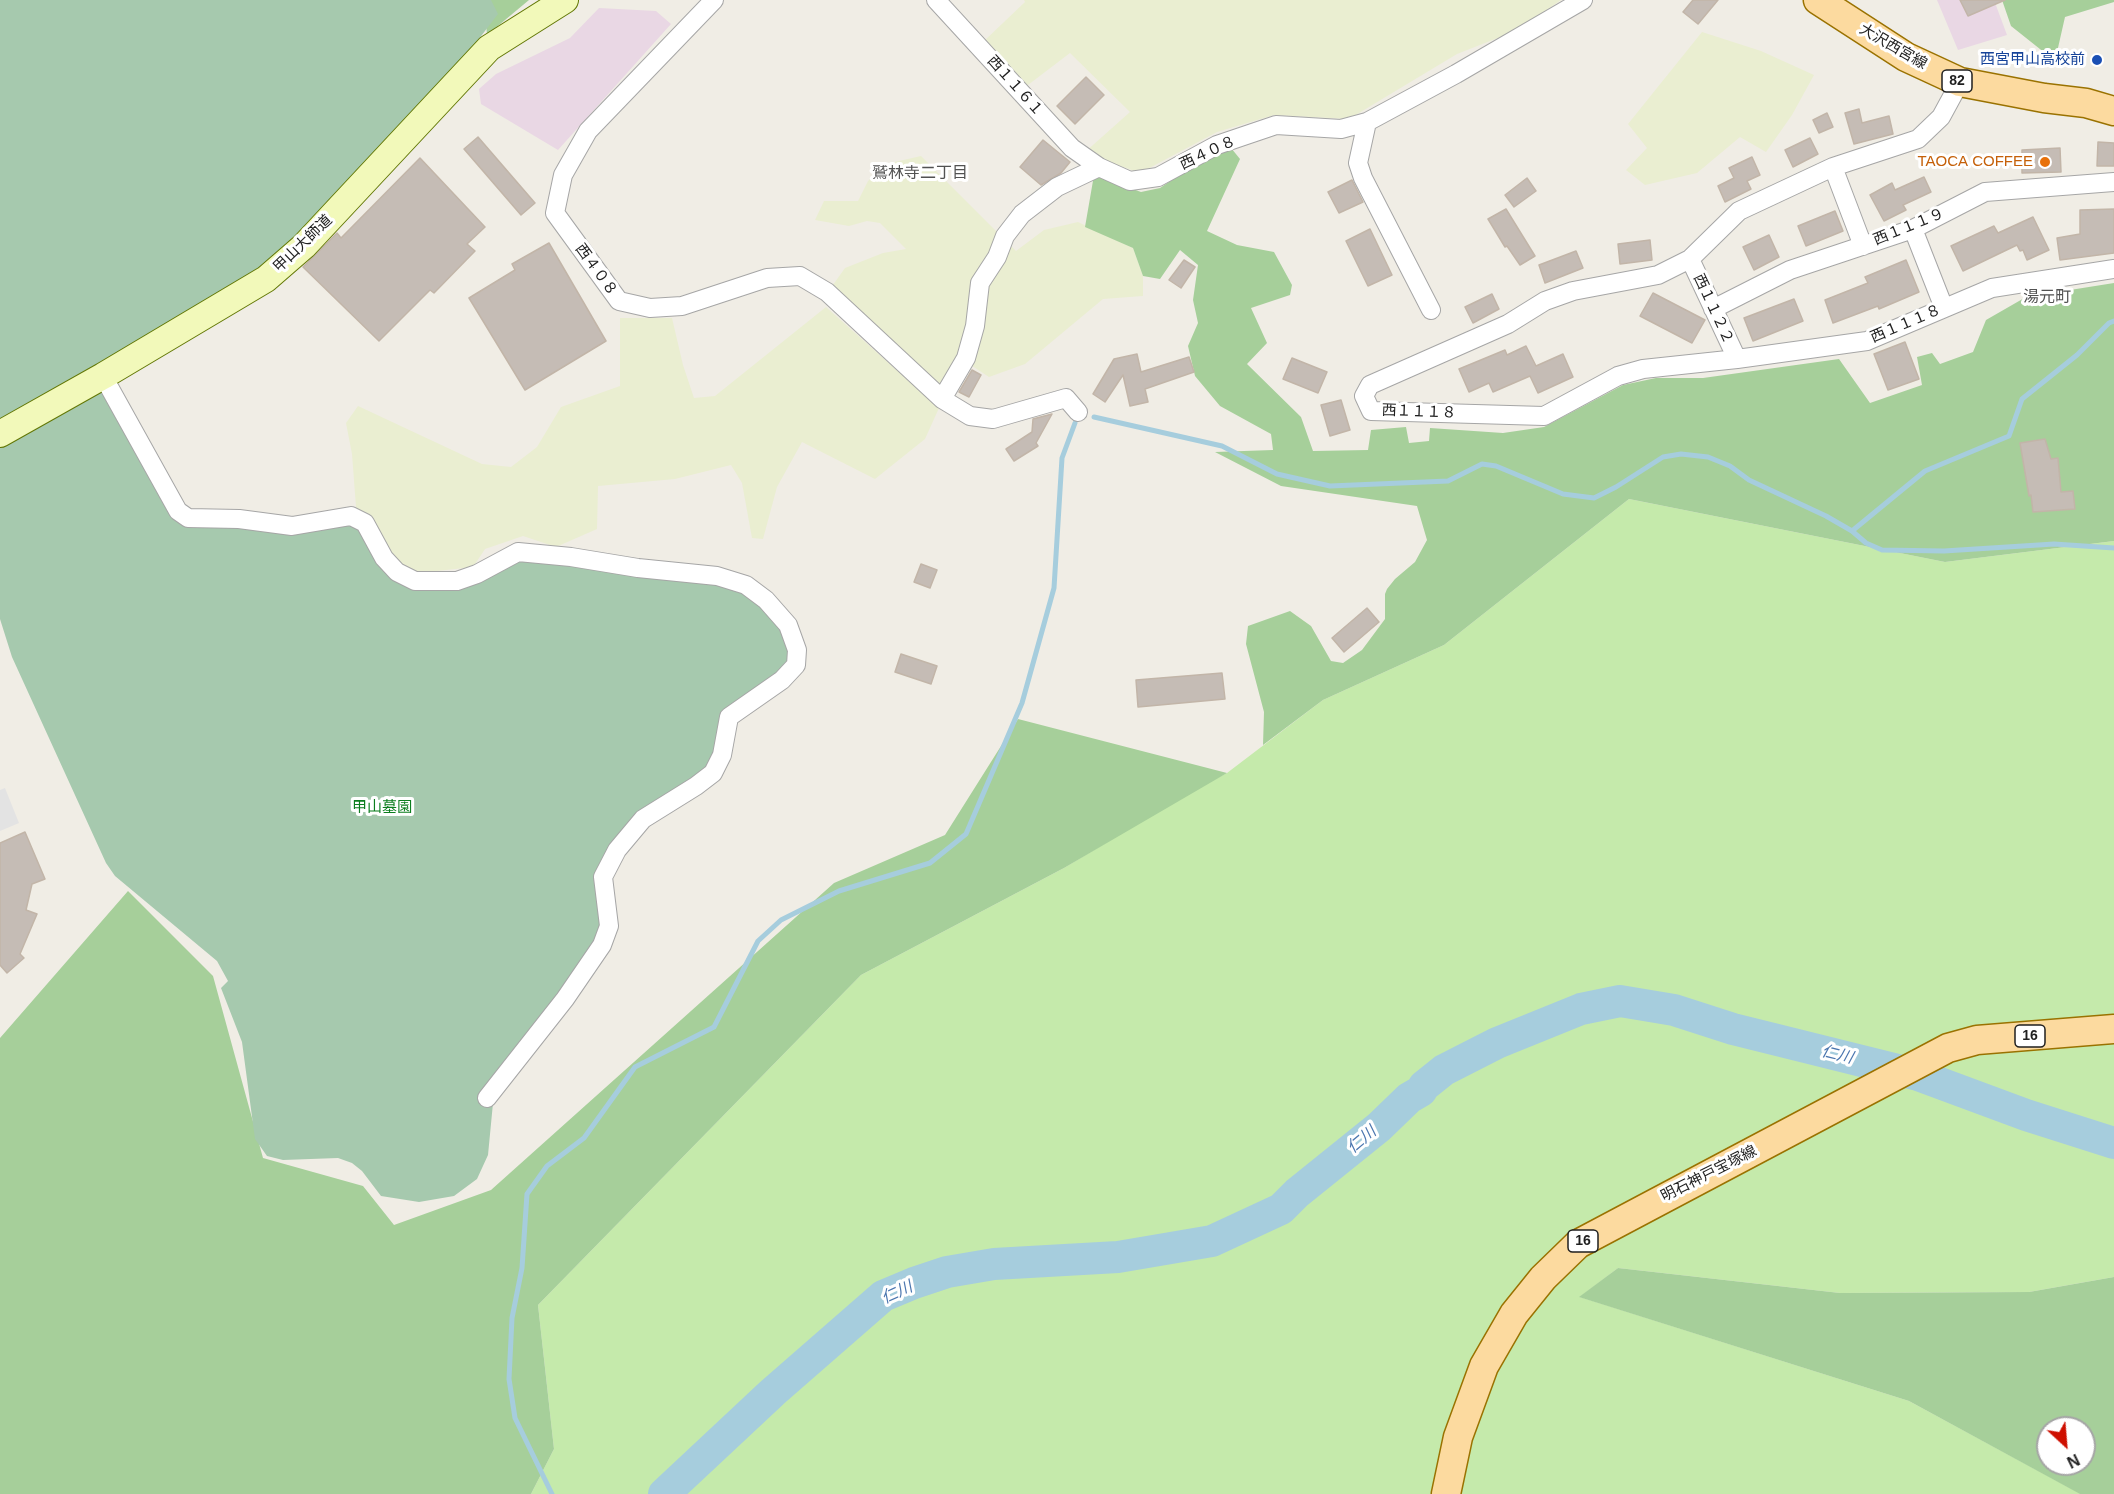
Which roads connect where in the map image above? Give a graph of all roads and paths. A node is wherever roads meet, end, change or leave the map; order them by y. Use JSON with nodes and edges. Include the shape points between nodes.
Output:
{"nodes":[{"id":1,"x":565,"y":0,"type":"edge"},
{"id":2,"x":714,"y":0,"type":"edge"},
{"id":3,"x":936,"y":0,"type":"edge"},
{"id":4,"x":1583,"y":0,"type":"edge"},
{"id":5,"x":1818,"y":0,"type":"edge"},
{"id":6,"x":1960,"y":82,"type":"junction"},
{"id":7,"x":2114,"y":111,"type":"edge"},
{"id":8,"x":1367,"y":122,"type":"junction"},
{"id":9,"x":1098,"y":167,"type":"junction"},
{"id":10,"x":1833,"y":167,"type":"junction"},
{"id":11,"x":2114,"y":182,"type":"edge"},
{"id":12,"x":1912,"y":229,"type":"junction"},
{"id":13,"x":1863,"y":246,"type":"junction"},
{"id":14,"x":1690,"y":259,"type":"junction"},
{"id":15,"x":2114,"y":269,"type":"edge"},
{"id":16,"x":1944,"y":308,"type":"junction"},
{"id":17,"x":1713,"y":309,"type":"junction"},
{"id":18,"x":1431,"y":310,"type":"dead end"},
{"id":19,"x":1737,"y":359,"type":"junction"},
{"id":20,"x":103,"y":376,"type":"junction"},
{"id":21,"x":942,"y":399,"type":"junction"},
{"id":22,"x":1078,"y":412,"type":"dead end"},
{"id":23,"x":0,"y":434,"type":"edge"},
{"id":24,"x":2114,"y":1029,"type":"edge"},
{"id":25,"x":487,"y":1098,"type":"dead end"},
{"id":26,"x":1446,"y":1494,"type":"edge"}],
"edges":[{"from":1,"to":20,"type":"street","name":"甲山大師道","via":[[489,48],[304,246],[266,279]]},
{"from":2,"to":21,"type":"street","name":"西４０８","via":[[588,131],[563,175],[555,213],[619,301],[650,308],[682,306],[767,278],[800,276],[827,292]]},
{"from":3,"to":9,"type":"street","name":"西１１６１","via":[[1072,148]]},
{"from":4,"to":8,"type":"street","name":"西４０８"},
{"from":5,"to":6,"type":"main road","name":"大沢西宮線","number":"82","via":[[1906,57]]},
{"from":6,"to":7,"type":"main road","name":"大沢西宮線","number":"82"},
{"from":6,"to":10,"type":"street","name":"西１１１８","via":[[1941,117],[1918,139]]},
{"from":8,"to":9,"type":"street","name":"西４０８","via":[[1341,129],[1276,125],[1217,145],[1158,177],[1130,181]]},
{"from":8,"to":18,"type":"street","via":[[1360,171]]},
{"from":9,"to":21,"type":"street","via":[[1057,187],[1022,214],[1005,236],[980,284],[966,358]]},
{"from":10,"to":13,"type":"street"},
{"from":10,"to":14,"type":"street","name":"西１１１８","via":[[1739,212]]},
{"from":11,"to":12,"type":"street","name":"西１１１９","via":[[1985,192]]},
{"from":12,"to":13,"type":"street","name":"西１１１９"},
{"from":12,"to":16,"type":"street"},
{"from":13,"to":17,"type":"street","name":"西１１１９","via":[[1790,270]]},
{"from":14,"to":17,"type":"street","name":"西１１２２"},
{"from":14,"to":19,"type":"street","name":"西１１１８","via":[[1658,275],[1573,291],[1545,301],[1508,324],[1370,386],[1364,396],[1371,411],[1544,416],[1618,376],[1642,369]]},
{"from":15,"to":16,"type":"street","name":"西１１１８","via":[[1992,288]]},
{"from":16,"to":19,"type":"street","name":"西１１１８","via":[[1867,341]]},
{"from":17,"to":19,"type":"street","name":"西１１２２"},
{"from":20,"to":23,"type":"street","name":"甲山大師道"},
{"from":20,"to":25,"type":"street","via":[[178,511],[188,518],[292,526],[351,516],[364,523],[384,558],[398,572],[415,580],[457,581],[518,552],[717,576],[746,585],[766,600],[788,626],[797,650],[796,666],[729,717],[722,755],[713,773],[643,819],[617,849],[603,877],[609,926],[602,945]]},
{"from":21,"to":22,"type":"street","name":"西４０８","via":[[970,416],[993,419],[1066,398]]},
{"from":24,"to":26,"type":"main road","name":"明石神戸宝塚線","number":"16","via":[[1977,1040],[1948,1048],[1578,1244],[1514,1314],[1484,1366],[1458,1437]]}]}
